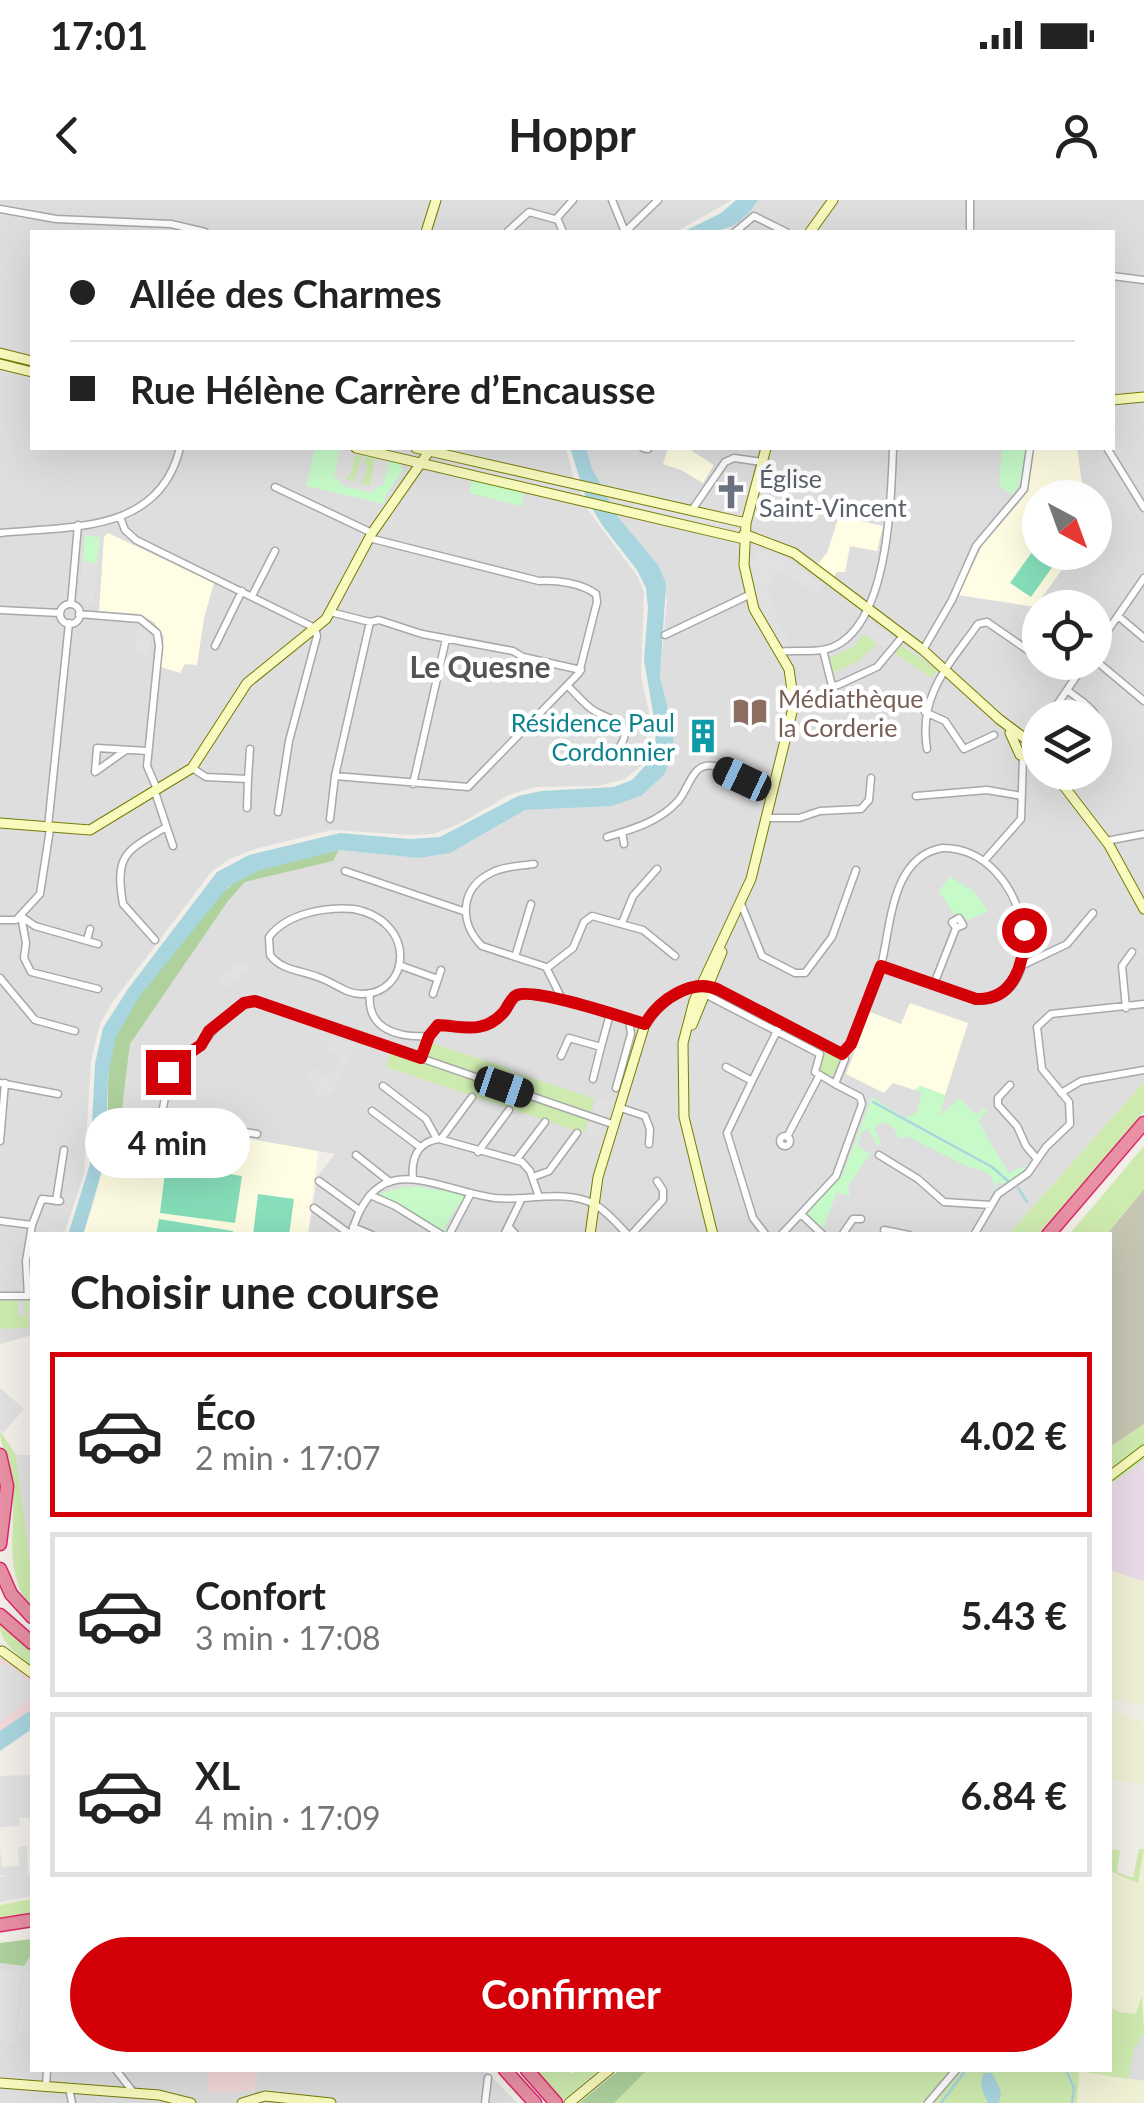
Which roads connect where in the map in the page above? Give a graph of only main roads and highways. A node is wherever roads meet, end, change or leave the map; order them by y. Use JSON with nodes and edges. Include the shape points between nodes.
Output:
{"nodes":[{"id":1,"x":436,"y":200,"type":"edge"},
{"id":2,"x":833,"y":200,"type":"edge"},
{"id":3,"x":427,"y":230,"type":"edge"},
{"id":4,"x":811,"y":230,"type":"edge"},
{"id":5,"x":0,"y":353,"type":"edge"},
{"id":6,"x":30,"y":360,"type":"edge"},
{"id":7,"x":0,"y":364,"type":"edge"},
{"id":8,"x":30,"y":372,"type":"edge"},
{"id":9,"x":1144,"y":397,"type":"edge"},
{"id":10,"x":1115,"y":400,"type":"edge"},
{"id":11,"x":373,"y":450,"type":"edge"},
{"id":12,"x":430,"y":450,"type":"edge"},
{"id":13,"x":435,"y":450,"type":"edge"},
{"id":14,"x":766,"y":450,"type":"edge"},
{"id":15,"x":420,"y":462,"type":"junction"},
{"id":16,"x":745,"y":532,"type":"junction"},
{"id":17,"x":1022,"y":745,"type":"edge"},
{"id":18,"x":1067,"y":790,"type":"edge"},
{"id":19,"x":0,"y":823,"type":"edge"},
{"id":20,"x":1144,"y":909,"type":"edge"},
{"id":21,"x":703,"y":989,"type":"junction"},
{"id":22,"x":667,"y":1003,"type":"junction"},
{"id":23,"x":689,"y":1016,"type":"junction"},
{"id":24,"x":682,"y":1081,"type":"junction"},
{"id":25,"x":1144,"y":1123,"type":"edge"},
{"id":26,"x":1144,"y":1136,"type":"edge"},
{"id":27,"x":590,"y":1232,"type":"edge"},
{"id":28,"x":712,"y":1232,"type":"edge"},
{"id":29,"x":1051,"y":1232,"type":"edge"},
{"id":30,"x":1062,"y":1232,"type":"edge"},
{"id":31,"x":1144,"y":1450,"type":"edge"},
{"id":32,"x":0,"y":1455,"type":"edge"},
{"id":33,"x":1112,"y":1474,"type":"edge"},
{"id":34,"x":0,"y":1544,"type":"edge"},
{"id":35,"x":0,"y":1569,"type":"edge"},
{"id":36,"x":0,"y":1596,"type":"edge"},
{"id":37,"x":0,"y":1616,"type":"edge"},
{"id":38,"x":30,"y":1617,"type":"edge"},
{"id":39,"x":30,"y":1618,"type":"edge"},
{"id":40,"x":30,"y":1641,"type":"edge"},
{"id":41,"x":1,"y":1649,"type":"edge"},
{"id":42,"x":30,"y":1671,"type":"edge"},
{"id":43,"x":30,"y":1920,"type":"edge"},
{"id":44,"x":0,"y":1925,"type":"edge"},
{"id":45,"x":30,"y":1929,"type":"edge"},
{"id":46,"x":0,"y":1933,"type":"edge"},
{"id":47,"x":508,"y":2072,"type":"edge"},
{"id":48,"x":530,"y":2072,"type":"edge"},
{"id":49,"x":606,"y":2072,"type":"edge"},
{"id":50,"x":0,"y":2082,"type":"edge"},
{"id":51,"x":168,"y":2100,"type":"edge"},
{"id":52,"x":571,"y":2102,"type":"edge"},
{"id":53,"x":191,"y":2103,"type":"edge"},
{"id":54,"x":242,"y":2103,"type":"edge"},
{"id":55,"x":332,"y":2103,"type":"edge"},
{"id":56,"x":535,"y":2103,"type":"edge"},
{"id":57,"x":556,"y":2103,"type":"edge"}],
"edges":[{"from":1,"to":3,"type":"main road"},
{"from":2,"to":4,"type":"main road"},
{"from":5,"to":6,"type":"main road"},
{"from":7,"to":8,"type":"main road"},
{"from":9,"to":10,"type":"main road"},
{"from":11,"to":15,"type":"main road"},
{"from":12,"to":15,"type":"main road"},
{"from":13,"to":16,"type":"main road","via":[[692,510]]},
{"from":14,"to":16,"type":"main road"},
{"from":15,"to":16,"type":"main road"},
{"from":15,"to":19,"type":"main road","via":[[330,612],[248,683],[192,768],[94,828]]},
{"from":16,"to":17,"type":"main road","via":[[794,553],[923,650]]},
{"from":16,"to":21,"type":"main road","via":[[749,594],[791,675],[794,699],[742,906]]},
{"from":18,"to":20,"type":"main road","via":[[1106,840]]},
{"from":21,"to":22,"type":"main road","via":[[684,990]]},
{"from":21,"to":23,"type":"main road"},
{"from":21,"to":24,"type":"main road"},
{"from":22,"to":23,"type":"main road","via":[[684,1005]]},
{"from":22,"to":27,"type":"main road","via":[[645,1024],[598,1177]]},
{"from":23,"to":24,"type":"main road"},
{"from":24,"to":28,"type":"main road","via":[[686,1129]]},
{"from":25,"to":29,"type":"highway"},
{"from":26,"to":30,"type":"highway"},
{"from":31,"to":33,"type":"main road"},
{"from":32,"to":34,"type":"highway","via":[[7,1486]]},
{"from":35,"to":38,"type":"highway"},
{"from":36,"to":39,"type":"highway"},
{"from":37,"to":40,"type":"highway"},
{"from":41,"to":42,"type":"main road"},
{"from":43,"to":44,"type":"highway"},
{"from":45,"to":46,"type":"highway"},
{"from":47,"to":56,"type":"highway"},
{"from":48,"to":57,"type":"highway"},
{"from":49,"to":52,"type":"main road"},
{"from":50,"to":51,"type":"main road"},
{"from":51,"to":53,"type":"main road"},
{"from":54,"to":55,"type":"main road","via":[[265,2096]]}]}
